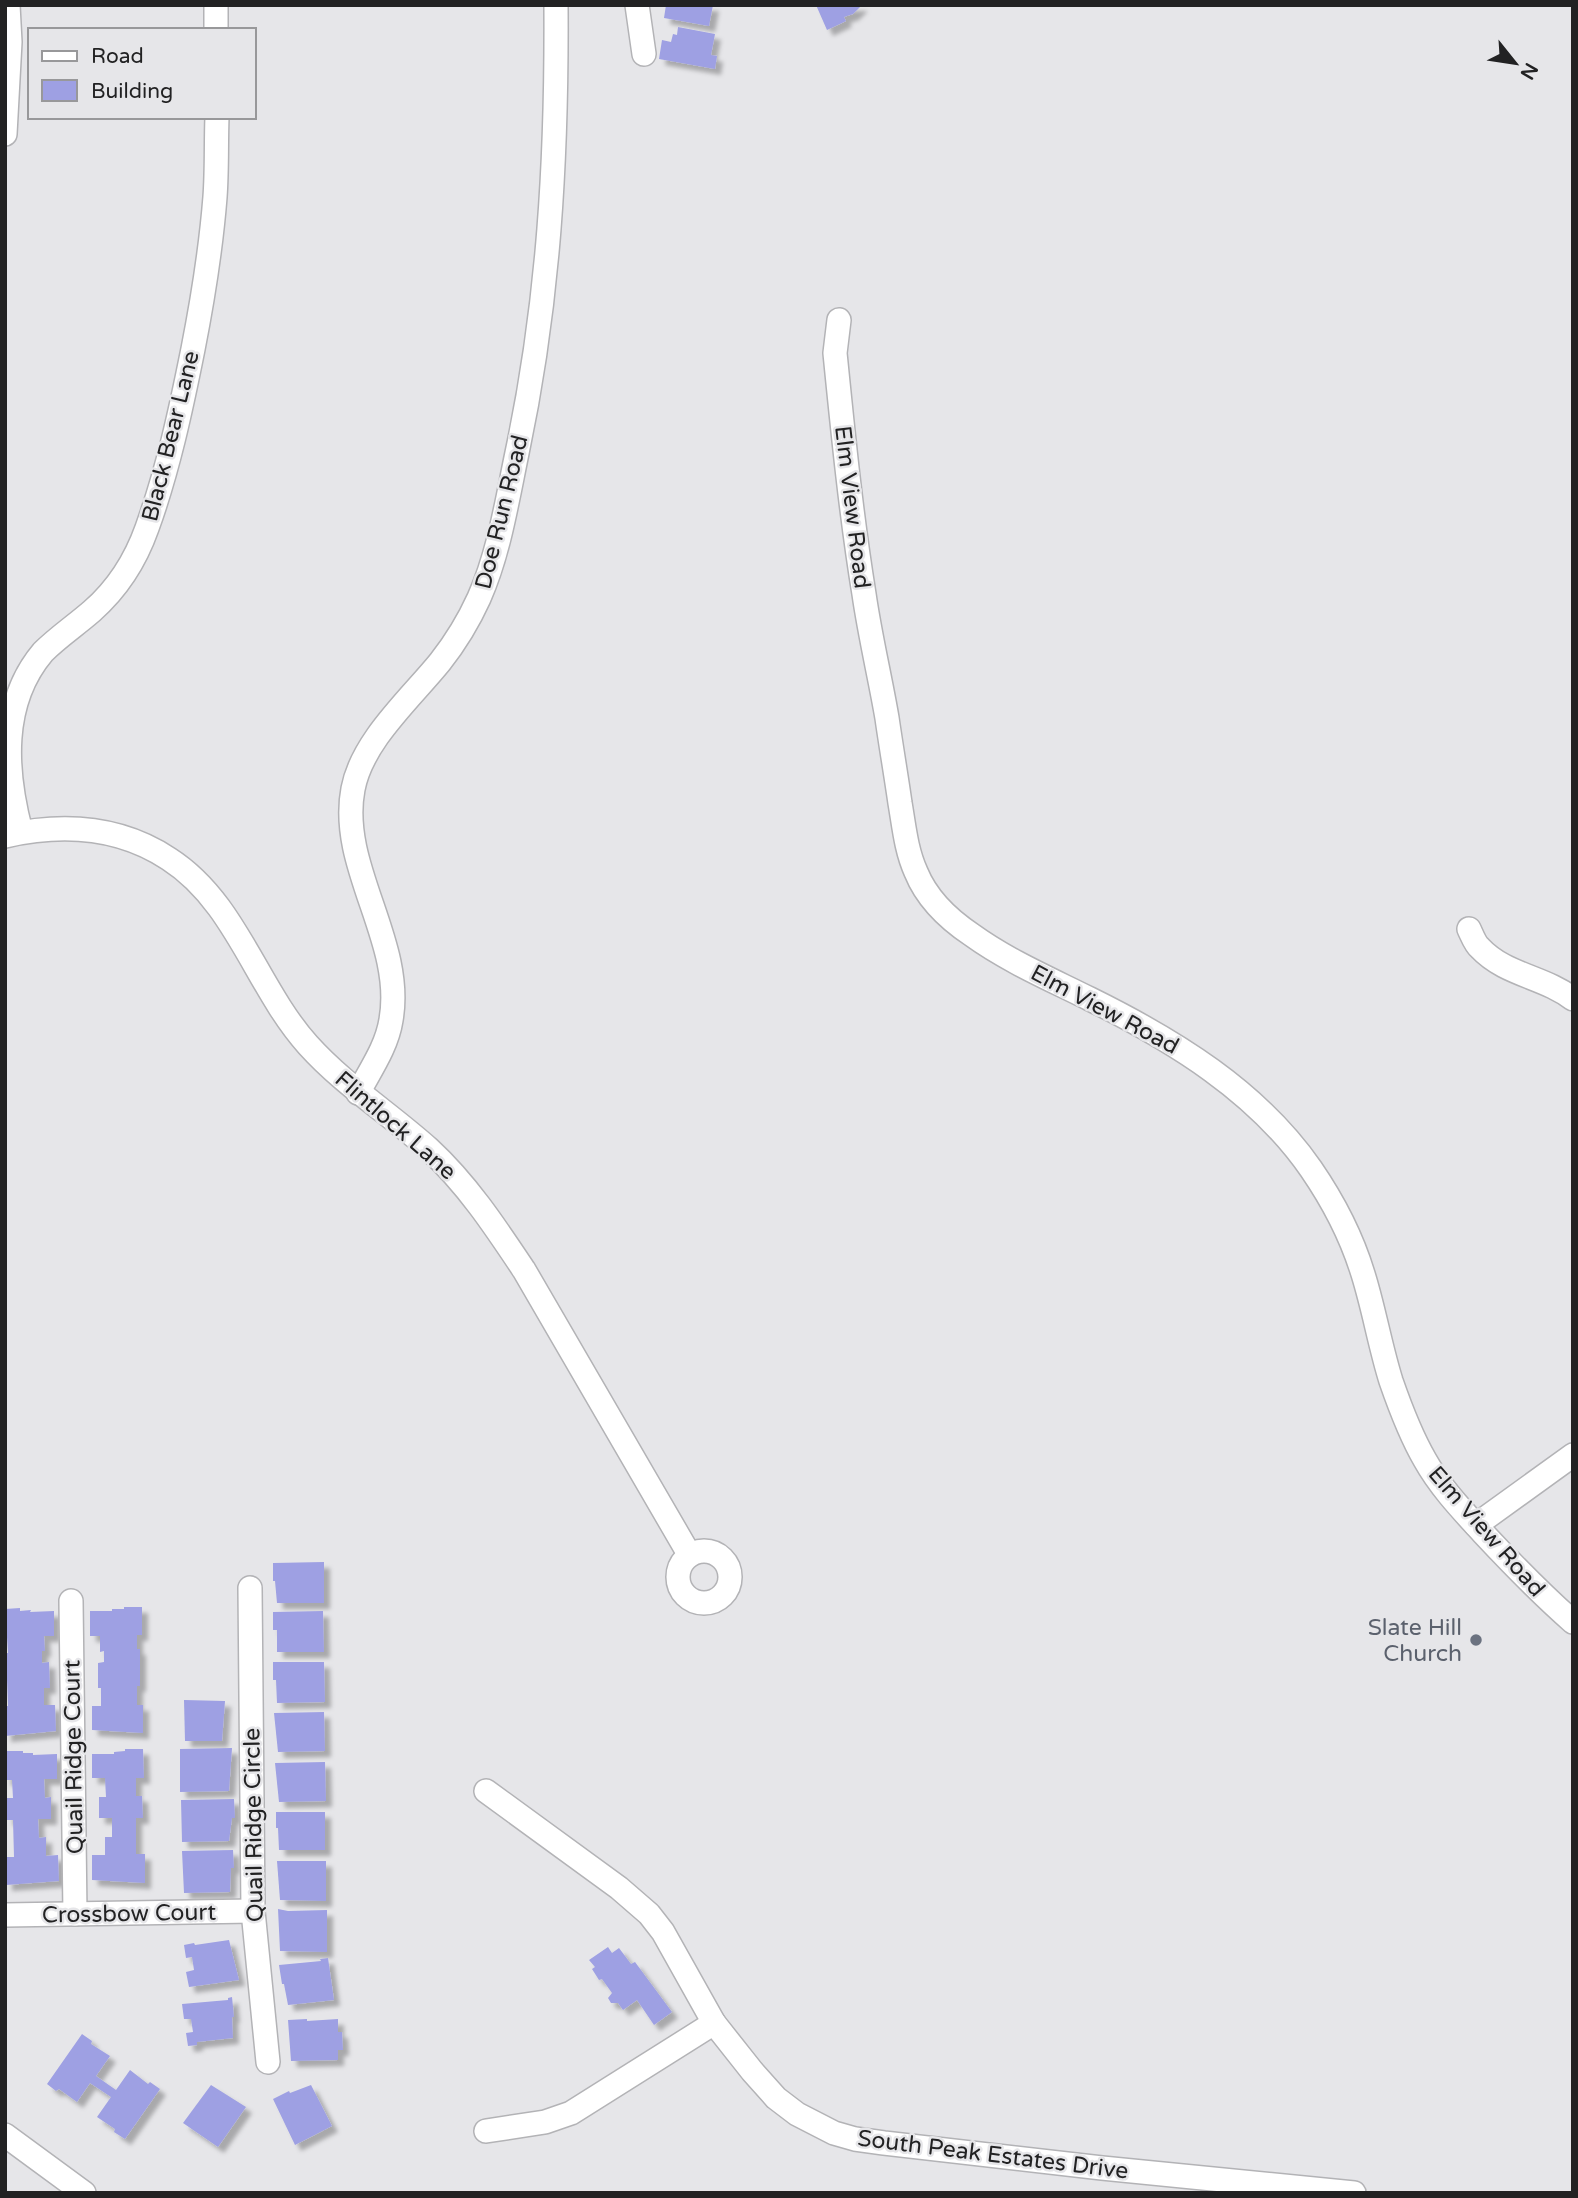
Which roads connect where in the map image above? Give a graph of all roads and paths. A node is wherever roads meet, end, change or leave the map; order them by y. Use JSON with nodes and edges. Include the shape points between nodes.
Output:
{"nodes":[{"id":1,"x":8,"y":5,"type":"edge"},
{"id":2,"x":216,"y":5,"type":"edge"},
{"id":3,"x":556,"y":5,"type":"edge"},
{"id":4,"x":637,"y":5,"type":"edge"},
{"id":5,"x":216,"y":28,"type":"edge"},
{"id":6,"x":644,"y":54,"type":"dead end"},
{"id":7,"x":217,"y":119,"type":"edge"},
{"id":8,"x":5,"y":134,"type":"edge"},
{"id":9,"x":839,"y":320,"type":"dead end"},
{"id":10,"x":13,"y":834,"type":"edge"},
{"id":11,"x":1469,"y":929,"type":"dead end"},
{"id":12,"x":1573,"y":999,"type":"edge"},
{"id":13,"x":358,"y":1093,"type":"junction"},
{"id":14,"x":1573,"y":1455,"type":"edge"},
{"id":15,"x":1476,"y":1525,"type":"junction"},
{"id":16,"x":689,"y":1554,"type":"dead end"},
{"id":17,"x":250,"y":1587,"type":"dead end"},
{"id":18,"x":71,"y":1601,"type":"dead end"},
{"id":19,"x":1573,"y":1622,"type":"edge"},
{"id":20,"x":486,"y":1791,"type":"dead end"},
{"id":21,"x":253,"y":1911,"type":"junction"},
{"id":22,"x":75,"y":1914,"type":"junction"},
{"id":23,"x":5,"y":1915,"type":"edge"},
{"id":24,"x":714,"y":2023,"type":"junction"},
{"id":25,"x":268,"y":2062,"type":"dead end"},
{"id":26,"x":486,"y":2132,"type":"dead end"},
{"id":27,"x":5,"y":2135,"type":"edge"},
{"id":28,"x":1174,"y":2184,"type":"edge"},
{"id":29,"x":84,"y":2193,"type":"edge"},
{"id":30,"x":1354,"y":2193,"type":"edge"}],
"edges":[{"from":1,"to":8,"type":"street"},
{"from":2,"to":5,"type":"street"},
{"from":3,"to":13,"type":"street","name":"Doe Run Road","via":[[552,210],[542,314],[506,506],[480,597],[463,629],[370,746],[353,787],[353,841],[392,971],[394,999],[384,1044]]},
{"from":4,"to":6,"type":"street"},
{"from":7,"to":10,"type":"street","name":"Black Bear Lane","via":[[211,248],[181,411],[164,474],[146,530],[118,583],[95,609],[45,650],[22,682],[12,708],[6,748]]},
{"from":9,"to":15,"type":"street","name":"Elm View Road","via":[[836,366],[864,594],[906,843],[917,875],[930,898],[972,935],[1187,1053],[1227,1082],[1285,1136],[1328,1195],[1354,1248],[1392,1383],[1424,1459]]},
{"from":10,"to":13,"type":"street","name":"Flintlock Lane","via":[[69,828],[100,831],[142,844],[189,874],[211,896],[307,1044]]},
{"from":11,"to":12,"type":"street","via":[[1479,948],[1503,965]]},
{"from":13,"to":16,"type":"street","name":"Flintlock Lane","via":[[429,1149],[495,1226]]},
{"from":14,"to":15,"type":"street"},
{"from":15,"to":19,"type":"street","name":"Elm View Road"},
{"from":17,"to":21,"type":"street","name":"Quail Ridge Circle"},
{"from":18,"to":22,"type":"street","name":"Quail Ridge Court"},
{"from":20,"to":24,"type":"street","name":"South Peak Estates Drive","via":[[643,1908],[663,1932]]},
{"from":21,"to":22,"type":"street","name":"Crossbow Court"},
{"from":21,"to":25,"type":"street","name":"Quail Ridge Circle"},
{"from":22,"to":23,"type":"street","name":"Crossbow Court"},
{"from":24,"to":26,"type":"street","via":[[571,2113]]},
{"from":24,"to":28,"type":"street","name":"South Peak Estates Drive","via":[[776,2098],[834,2133]]},
{"from":27,"to":29,"type":"street"},
{"from":28,"to":30,"type":"street","name":"South Peak Estates Drive"}]}
